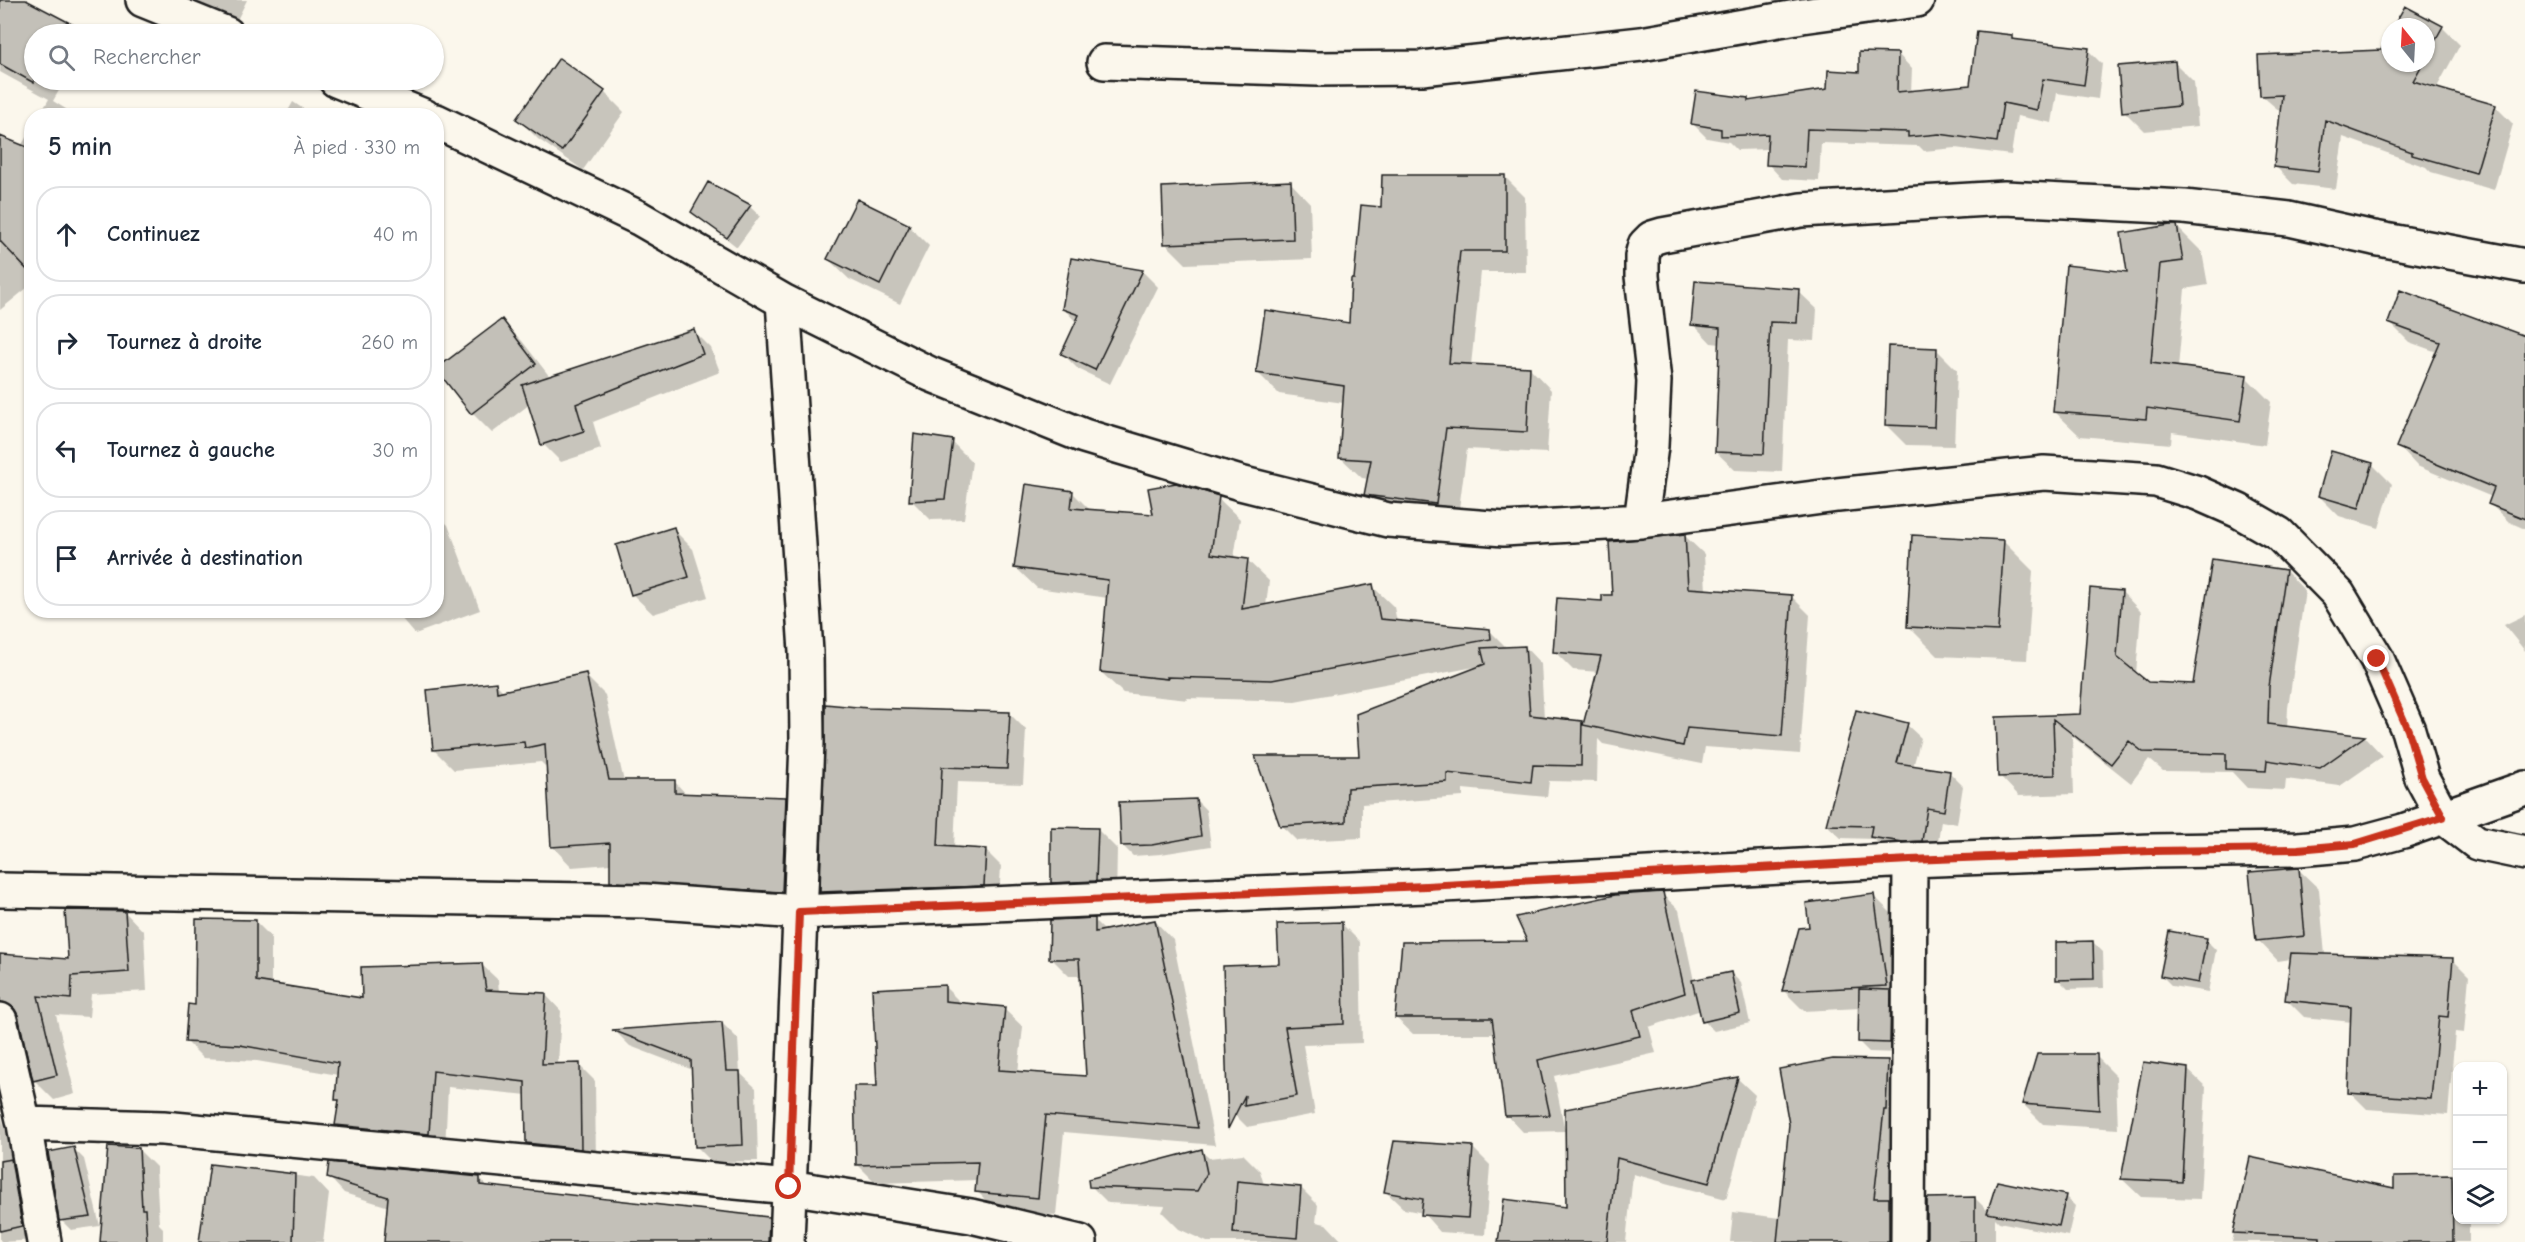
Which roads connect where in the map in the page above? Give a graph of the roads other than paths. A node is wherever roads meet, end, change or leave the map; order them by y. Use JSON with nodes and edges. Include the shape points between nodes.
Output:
{"nodes":[{"id":1,"x":144,"y":0,"type":"edge"},
{"id":2,"x":1917,"y":0,"type":"edge"},
{"id":3,"x":203,"y":24,"type":"edge"},
{"id":4,"x":1104,"y":62,"type":"dead end"},
{"id":5,"x":360,"y":90,"type":"edge"},
{"id":6,"x":404,"y":108,"type":"edge"},
{"id":7,"x":444,"y":125,"type":"edge"},
{"id":8,"x":2525,"y":266,"type":"edge"},
{"id":9,"x":783,"y":301,"type":"junction"},
{"id":10,"x":1641,"y":520,"type":"junction"},
{"id":11,"x":2525,"y":788,"type":"edge"},
{"id":12,"x":2443,"y":817,"type":"junction"},
{"id":13,"x":2525,"y":853,"type":"edge"},
{"id":14,"x":1910,"y":860,"type":"junction"},
{"id":15,"x":0,"y":890,"type":"edge"},
{"id":16,"x":799,"y":912,"type":"junction"},
{"id":17,"x":0,"y":1020,"type":"edge"},
{"id":18,"x":24,"y":1124,"type":"junction"},
{"id":19,"x":789,"y":1187,"type":"junction"},
{"id":20,"x":44,"y":1242,"type":"edge"},
{"id":21,"x":787,"y":1242,"type":"edge"},
{"id":22,"x":1080,"y":1242,"type":"edge"},
{"id":23,"x":1908,"y":1242,"type":"edge"}],
"edges":[{"from":1,"to":3,"type":"street"},
{"from":2,"to":4,"type":"street","via":[[1641,44],[1422,68]]},
{"from":5,"to":6,"type":"street"},
{"from":7,"to":9,"type":"street","via":[[639,218]]},
{"from":8,"to":10,"type":"street","via":[[2289,219],[2184,207],[2006,198],[1801,210],[1662,235],[1645,245],[1642,256],[1654,381],[1651,446]]},
{"from":9,"to":10,"type":"street","via":[[930,374],[1073,432],[1240,483],[1388,520],[1504,529]]},
{"from":9,"to":16,"type":"street","via":[[806,652],[805,826]]},
{"from":10,"to":12,"type":"street","via":[[2044,473],[2156,480],[2198,493],[2279,534],[2338,594],[2377,659],[2408,730],[2422,778]]},
{"from":11,"to":12,"type":"street"},
{"from":12,"to":13,"type":"street","via":[[2477,843]]},
{"from":12,"to":14,"type":"street","via":[[2355,844],[2298,849]]},
{"from":14,"to":16,"type":"street","via":[[1426,886]]},
{"from":14,"to":23,"type":"street"},
{"from":15,"to":16,"type":"street","via":[[645,901]]},
{"from":16,"to":19,"type":"street"},
{"from":17,"to":18,"type":"street"},
{"from":18,"to":19,"type":"street","via":[[163,1128]]},
{"from":18,"to":20,"type":"street"},
{"from":19,"to":21,"type":"street"},
{"from":19,"to":22,"type":"street","via":[[970,1216]]}]}
